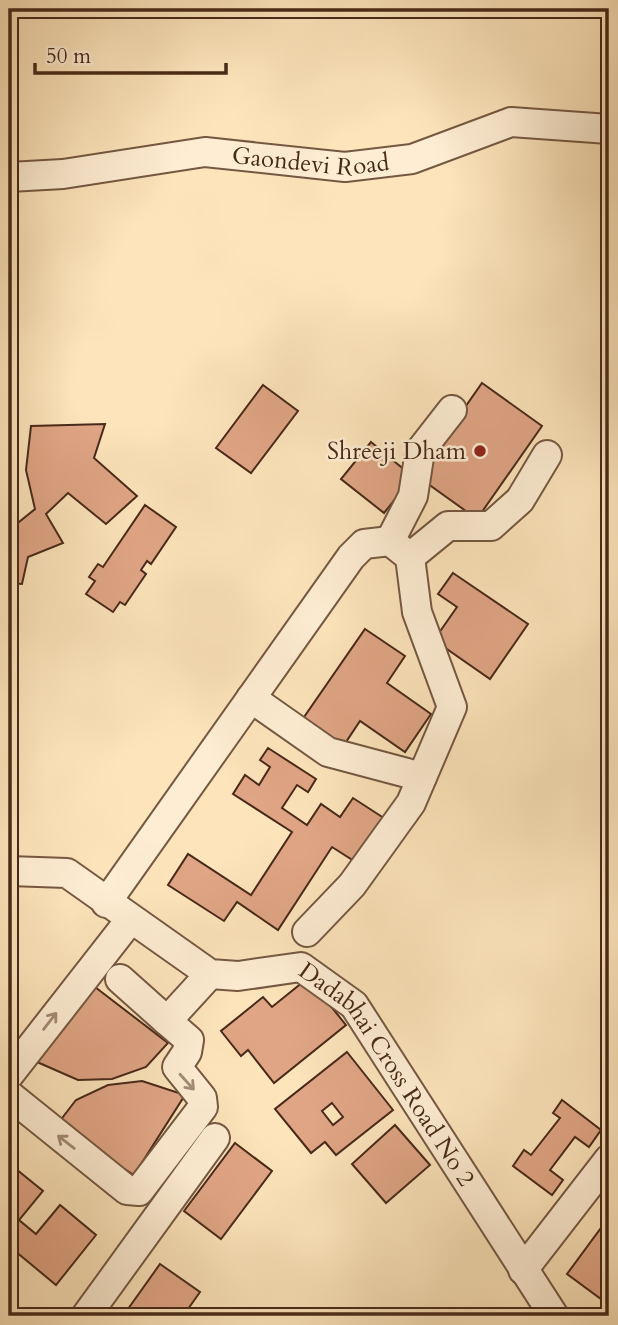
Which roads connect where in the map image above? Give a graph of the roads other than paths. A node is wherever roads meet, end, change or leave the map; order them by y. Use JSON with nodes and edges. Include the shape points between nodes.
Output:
{"nodes":[{"id":1,"x":609,"y":129,"type":"edge"},
{"id":2,"x":9,"y":177,"type":"edge"},
{"id":3,"x":452,"y":410,"type":"dead end"},
{"id":4,"x":547,"y":455,"type":"dead end"},
{"id":5,"x":400,"y":549,"type":"junction"},
{"id":6,"x":251,"y":698,"type":"junction"},
{"id":7,"x":422,"y":777,"type":"junction"},
{"id":8,"x":9,"y":870,"type":"edge"},
{"id":9,"x":106,"y":903,"type":"junction"},
{"id":10,"x":130,"y":920,"type":"junction"},
{"id":11,"x":307,"y":932,"type":"dead end"},
{"id":12,"x":205,"y":970,"type":"junction"},
{"id":13,"x":120,"y":979,"type":"dead end"},
{"id":14,"x":169,"y":1009,"type":"junction"},
{"id":15,"x":9,"y":1075,"type":"edge"},
{"id":16,"x":9,"y":1095,"type":"edge"},
{"id":17,"x":215,"y":1138,"type":"dead end"},
{"id":18,"x":609,"y":1159,"type":"edge"},
{"id":19,"x":523,"y":1270,"type":"junction"},
{"id":20,"x":86,"y":1316,"type":"edge"},
{"id":21,"x":554,"y":1316,"type":"edge"}],
"edges":[{"from":1,"to":2,"type":"street","name":"Gaondevi Road","via":[[511,122],[412,159],[345,167],[205,152],[63,174]]},
{"from":3,"to":5,"type":"street","via":[[420,451]]},
{"from":4,"to":5,"type":"street","via":[[520,500],[491,526],[448,526]]},
{"from":5,"to":6,"type":"street","via":[[364,544],[351,557]]},
{"from":5,"to":7,"type":"street","via":[[417,612],[452,707]]},
{"from":6,"to":7,"type":"street","via":[[328,752]]},
{"from":6,"to":9,"type":"street"},
{"from":7,"to":11,"type":"street","via":[[411,803],[352,885]]},
{"from":8,"to":9,"type":"street","via":[[67,873]]},
{"from":9,"to":10,"type":"street"},
{"from":10,"to":12,"type":"street"},
{"from":15,"to":10,"type":"street","one_way":true},
{"from":12,"to":14,"type":"street"},
{"from":12,"to":19,"type":"street","name":"Dadabhai Cross Road No 2","via":[[238,976],[301,967],[354,1005]]},
{"from":13,"to":14,"type":"street"},
{"from":14,"to":16,"type":"street","one_way":true,"via":[[189,1040],[177,1067],[202,1098],[203,1107],[139,1191],[127,1190]]},
{"from":17,"to":20,"type":"street"},
{"from":18,"to":19,"type":"street"},
{"from":19,"to":21,"type":"street","name":"Dadabhai Cross Road No 2"}]}
